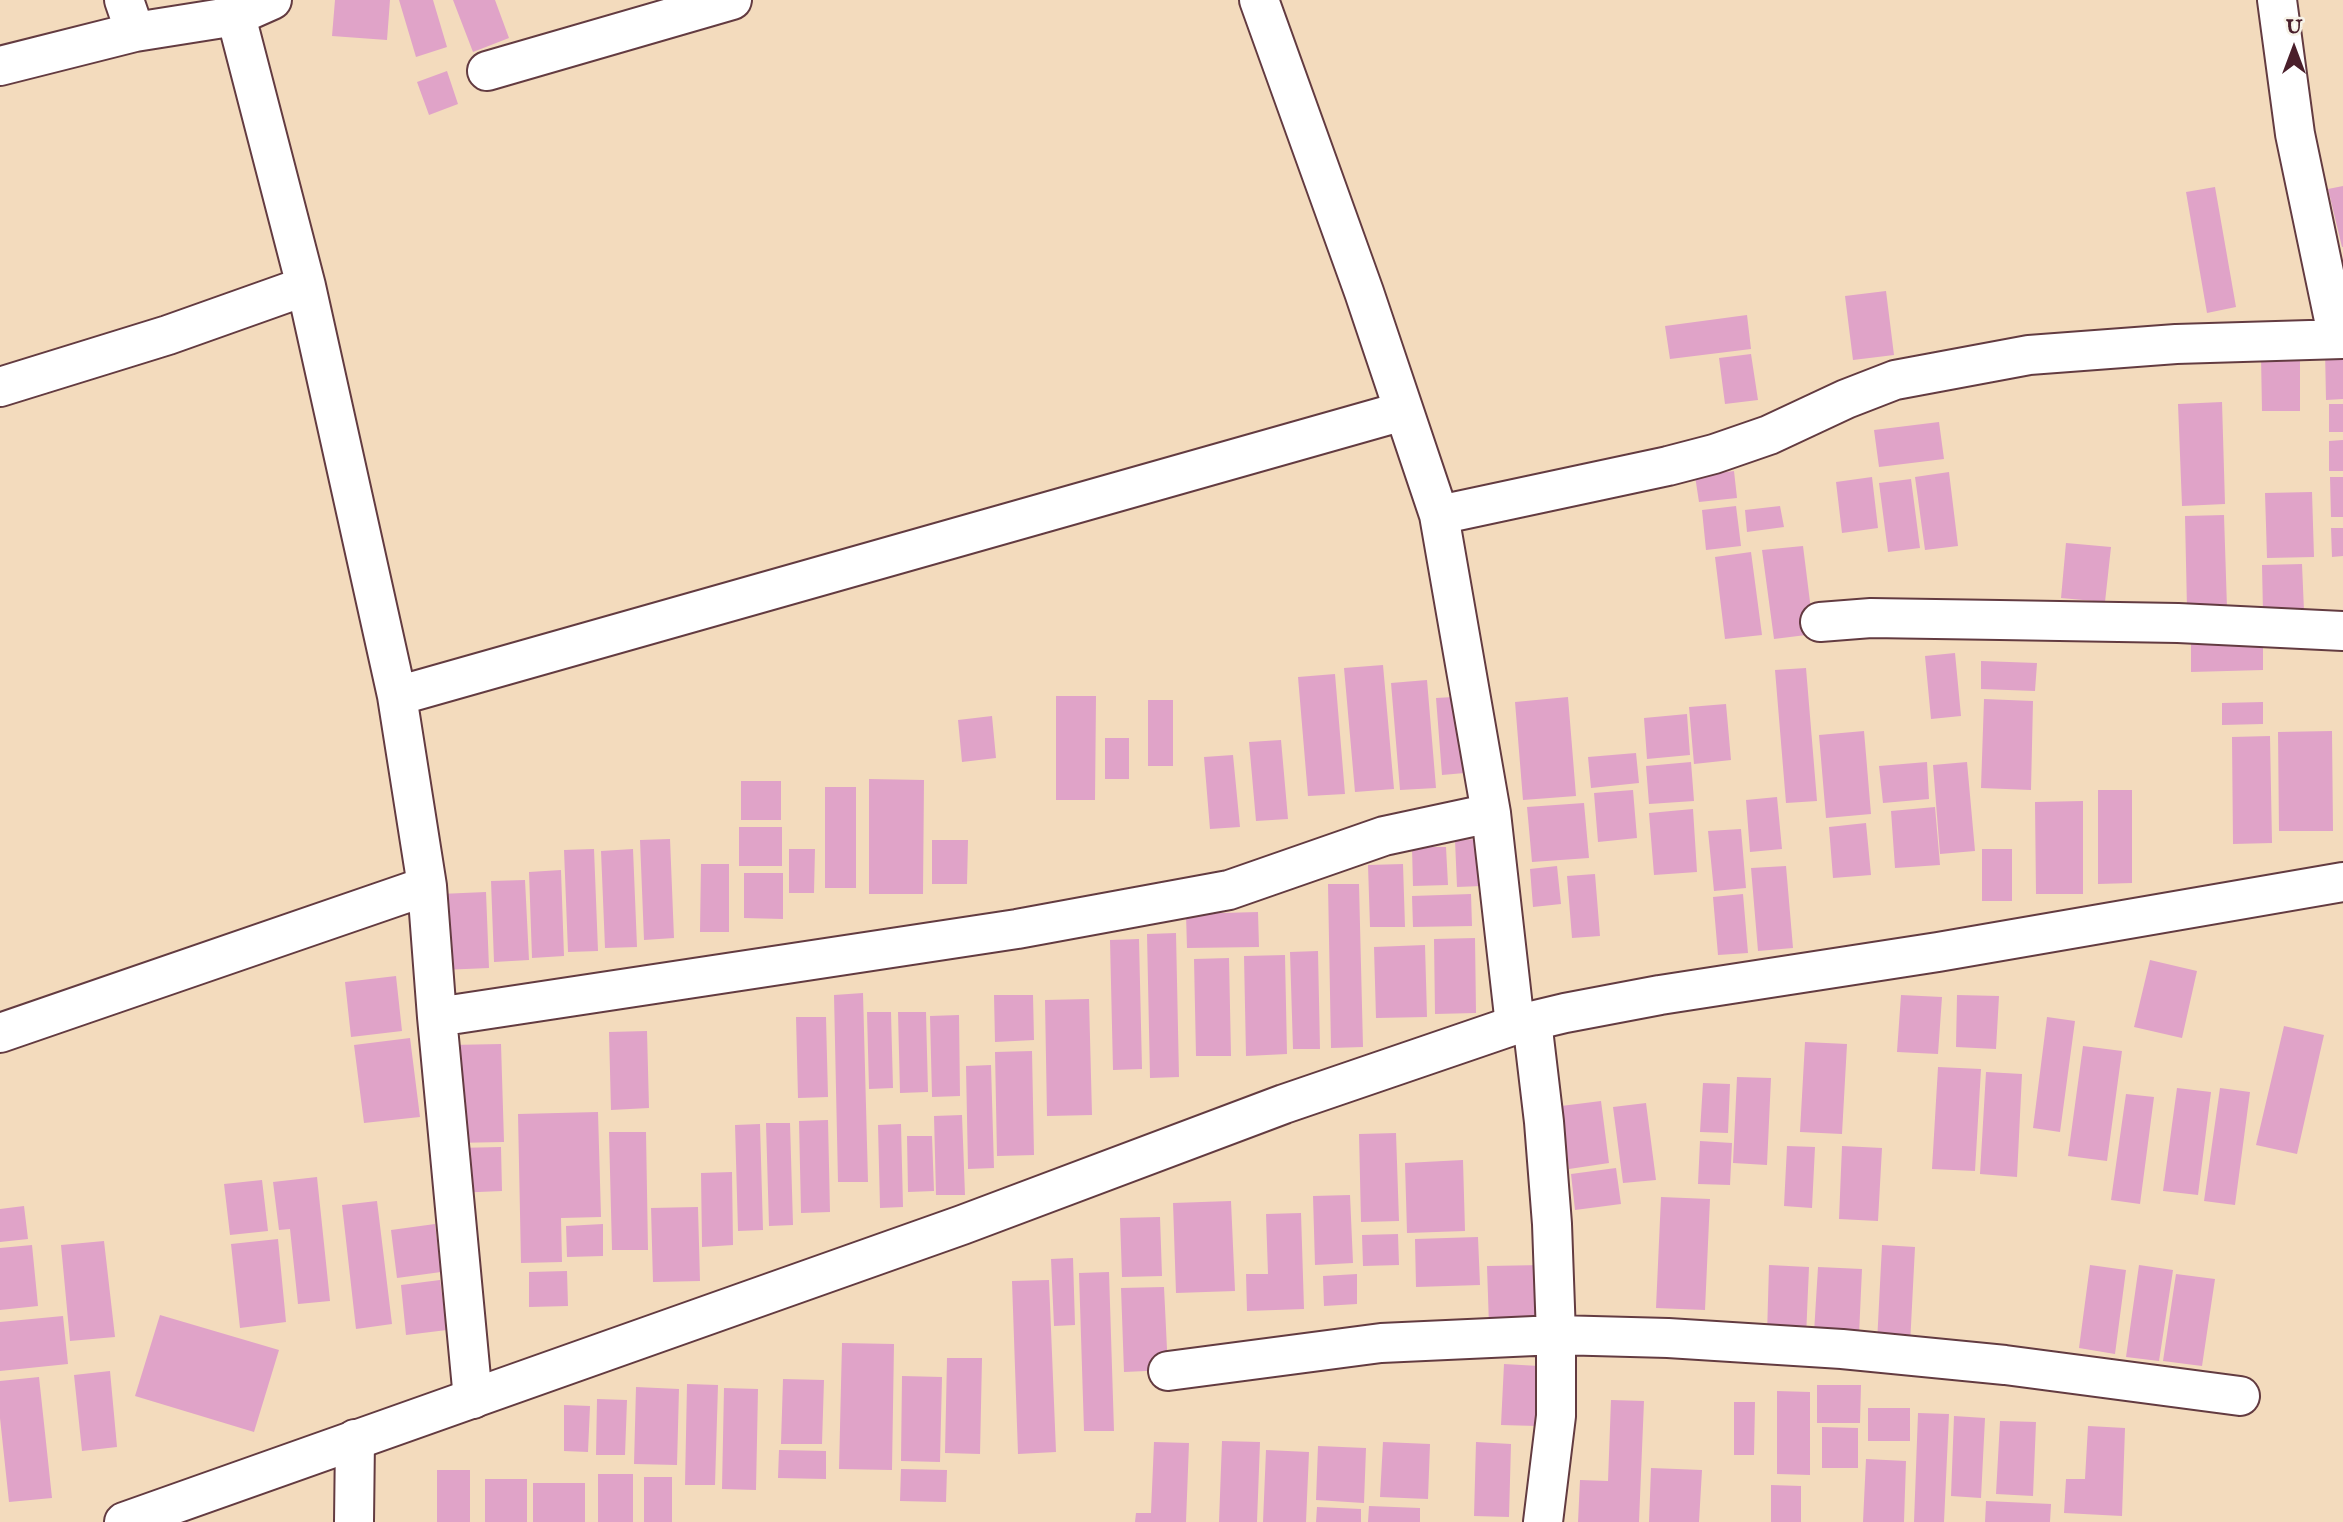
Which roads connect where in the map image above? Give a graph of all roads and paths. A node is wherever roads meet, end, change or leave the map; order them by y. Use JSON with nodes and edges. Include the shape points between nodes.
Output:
{"nodes":[{"id":1,"x":272,"y":0,"type":"edge"},
{"id":2,"x":732,"y":0,"type":"edge"},
{"id":3,"x":1259,"y":0,"type":"edge"},
{"id":4,"x":2277,"y":0,"type":"edge"},
{"id":5,"x":130,"y":16,"type":"edge"},
{"id":6,"x":236,"y":16,"type":"junction"},
{"id":7,"x":0,"y":66,"type":"edge"},
{"id":8,"x":487,"y":71,"type":"dead end"},
{"id":9,"x":306,"y":286,"type":"junction"},
{"id":10,"x":2340,"y":339,"type":"edge"},
{"id":11,"x":0,"y":387,"type":"edge"},
{"id":12,"x":1403,"y":411,"type":"junction"},
{"id":13,"x":1439,"y":515,"type":"junction"},
{"id":14,"x":1820,"y":622,"type":"dead end"},
{"id":15,"x":2343,"y":631,"type":"edge"},
{"id":16,"x":397,"y":696,"type":"junction"},
{"id":17,"x":1491,"y":813,"type":"junction"},
{"id":18,"x":2343,"y":882,"type":"edge"},
{"id":19,"x":427,"y":886,"type":"junction"},
{"id":20,"x":437,"y":1017,"type":"junction"},
{"id":21,"x":1523,"y":1023,"type":"junction"},
{"id":22,"x":0,"y":1033,"type":"edge"},
{"id":23,"x":1556,"y":1335,"type":"junction"},
{"id":24,"x":1168,"y":1371,"type":"dead end"},
{"id":25,"x":2240,"y":1396,"type":"dead end"},
{"id":26,"x":473,"y":1399,"type":"junction"},
{"id":27,"x":355,"y":1439,"type":"junction"},
{"id":28,"x":124,"y":1522,"type":"edge"},
{"id":29,"x":355,"y":1522,"type":"edge"},
{"id":30,"x":1542,"y":1522,"type":"edge"}],
"edges":[{"from":1,"to":6,"type":"street"},
{"from":2,"to":8,"type":"street"},
{"from":3,"to":12,"type":"street"},
{"from":4,"to":10,"type":"street","via":[[2295,134]]},
{"from":5,"to":6,"type":"street"},
{"from":5,"to":7,"type":"street"},
{"from":6,"to":9,"type":"street"},
{"from":9,"to":11,"type":"street"},
{"from":9,"to":16,"type":"street"},
{"from":10,"to":13,"type":"street","via":[[2029,355],[1895,380],[1714,454]]},
{"from":12,"to":13,"type":"street"},
{"from":12,"to":16,"type":"street"},
{"from":13,"to":17,"type":"street"},
{"from":14,"to":15,"type":"street","via":[[2014,620]]},
{"from":16,"to":19,"type":"street"},
{"from":17,"to":20,"type":"street","via":[[1384,836],[1229,890],[1017,929]]},
{"from":17,"to":21,"type":"street"},
{"from":18,"to":21,"type":"street","via":[[1660,995]]},
{"from":19,"to":20,"type":"street"},
{"from":19,"to":22,"type":"street"},
{"from":20,"to":26,"type":"street"},
{"from":21,"to":23,"type":"street","via":[[1544,1122]]},
{"from":21,"to":26,"type":"street","via":[[1284,1104],[949,1230]]},
{"from":23,"to":24,"type":"street","via":[[1381,1343]]},
{"from":23,"to":25,"type":"street","via":[[1842,1349]]},
{"from":23,"to":30,"type":"street","via":[[1556,1416]]},
{"from":26,"to":27,"type":"street"},
{"from":27,"to":28,"type":"street"},
{"from":27,"to":29,"type":"street"}]}
